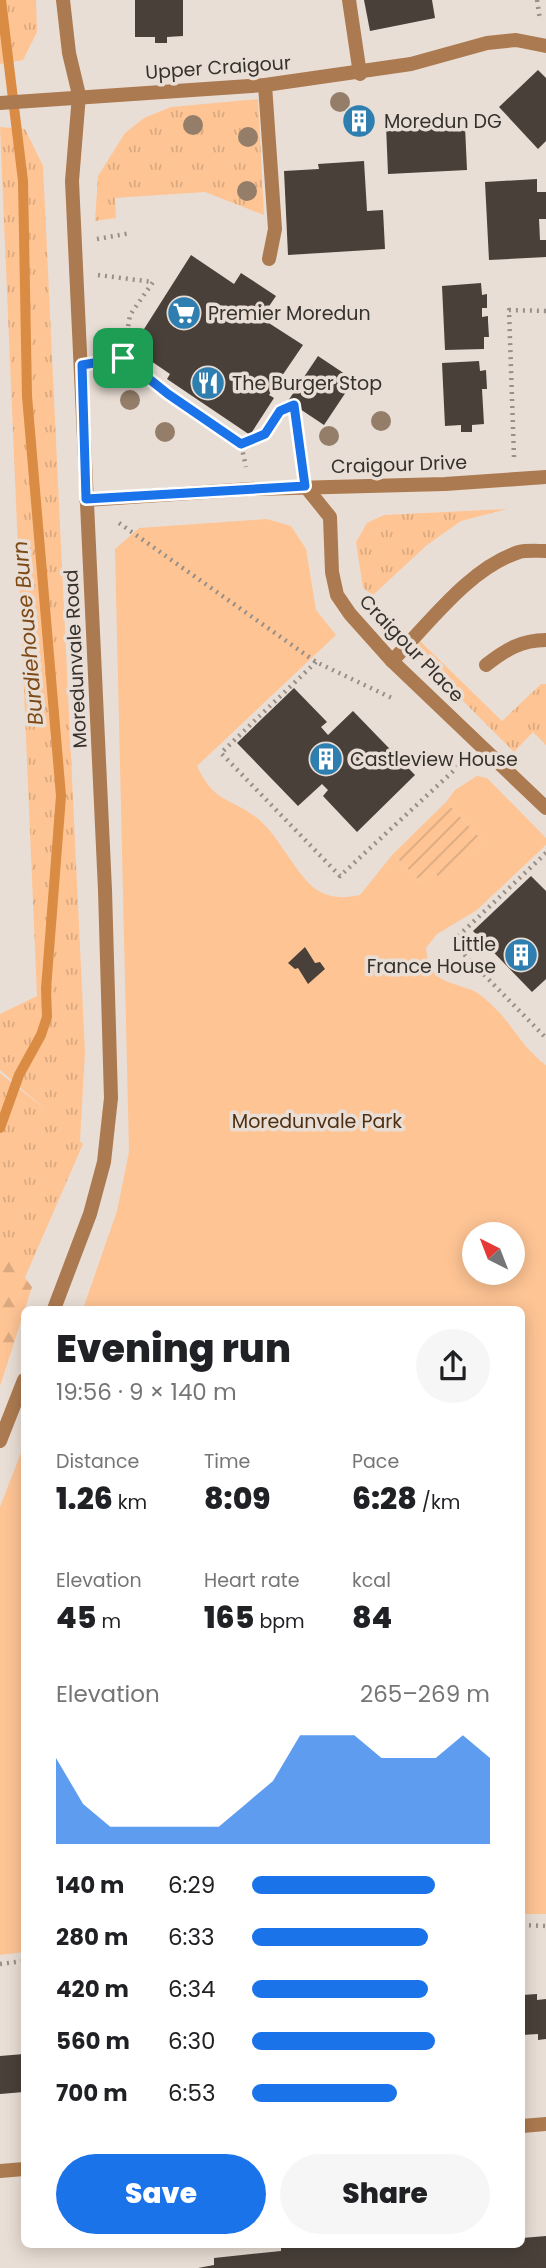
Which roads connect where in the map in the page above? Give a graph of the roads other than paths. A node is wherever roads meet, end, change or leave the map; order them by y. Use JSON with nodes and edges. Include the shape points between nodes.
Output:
{"nodes":[{"id":1,"x":63,"y":0,"type":"edge"},
{"id":2,"x":349,"y":0,"type":"edge"},
{"id":3,"x":546,"y":46,"type":"edge"},
{"id":4,"x":360,"y":74,"type":"junction"},
{"id":5,"x":265,"y":85,"type":"junction"},
{"id":6,"x":79,"y":95,"type":"junction"},
{"id":7,"x":0,"y":103,"type":"edge"},
{"id":8,"x":269,"y":259,"type":"dead end"},
{"id":9,"x":546,"y":477,"type":"edge"},
{"id":10,"x":305,"y":486,"type":"junction"},
{"id":11,"x":86,"y":499,"type":"junction"},
{"id":12,"x":546,"y":551,"type":"edge"},
{"id":13,"x":546,"y":640,"type":"edge"},
{"id":14,"x":392,"y":661,"type":"junction"},
{"id":15,"x":486,"y":665,"type":"dead end"},
{"id":16,"x":546,"y":808,"type":"edge"},
{"id":17,"x":55,"y":1306,"type":"edge"},
{"id":18,"x":21,"y":1388,"type":"edge"},
{"id":19,"x":0,"y":1441,"type":"edge"},
{"id":20,"x":546,"y":2124,"type":"edge"},
{"id":21,"x":525,"y":2126,"type":"edge"},
{"id":22,"x":21,"y":2169,"type":"edge"},
{"id":23,"x":0,"y":2171,"type":"edge"}],
"edges":[{"from":1,"to":6,"type":"street","name":"Moredunvale Road"},
{"from":2,"to":4,"type":"street"},
{"from":3,"to":4,"type":"street","name":"Upper Craigour","via":[[516,40],[487,43]]},
{"from":4,"to":5,"type":"street","name":"Upper Craigour"},
{"from":5,"to":6,"type":"street","name":"Upper Craigour"},
{"from":5,"to":8,"type":"street","via":[[275,229]]},
{"from":6,"to":7,"type":"street","name":"Upper Craigour"},
{"from":6,"to":11,"type":"street","name":"Moredunvale Road","via":[[72,181]]},
{"from":9,"to":10,"type":"street","name":"Craigour Drive"},
{"from":10,"to":11,"type":"street","name":"Craigour Drive"},
{"from":10,"to":14,"type":"street","name":"Craigour Place","via":[[330,517],[337,595]]},
{"from":11,"to":17,"type":"street","name":"Moredunvale Road","via":[[111,1098],[104,1162]]},
{"from":12,"to":14,"type":"street","via":[[522,551],[496,562],[472,580]]},
{"from":13,"to":15,"type":"street","via":[[507,648]]},
{"from":14,"to":16,"type":"street","name":"Craigour Place"},
{"from":18,"to":19,"type":"street"},
{"from":20,"to":21,"type":"street"},
{"from":22,"to":23,"type":"street"}]}
